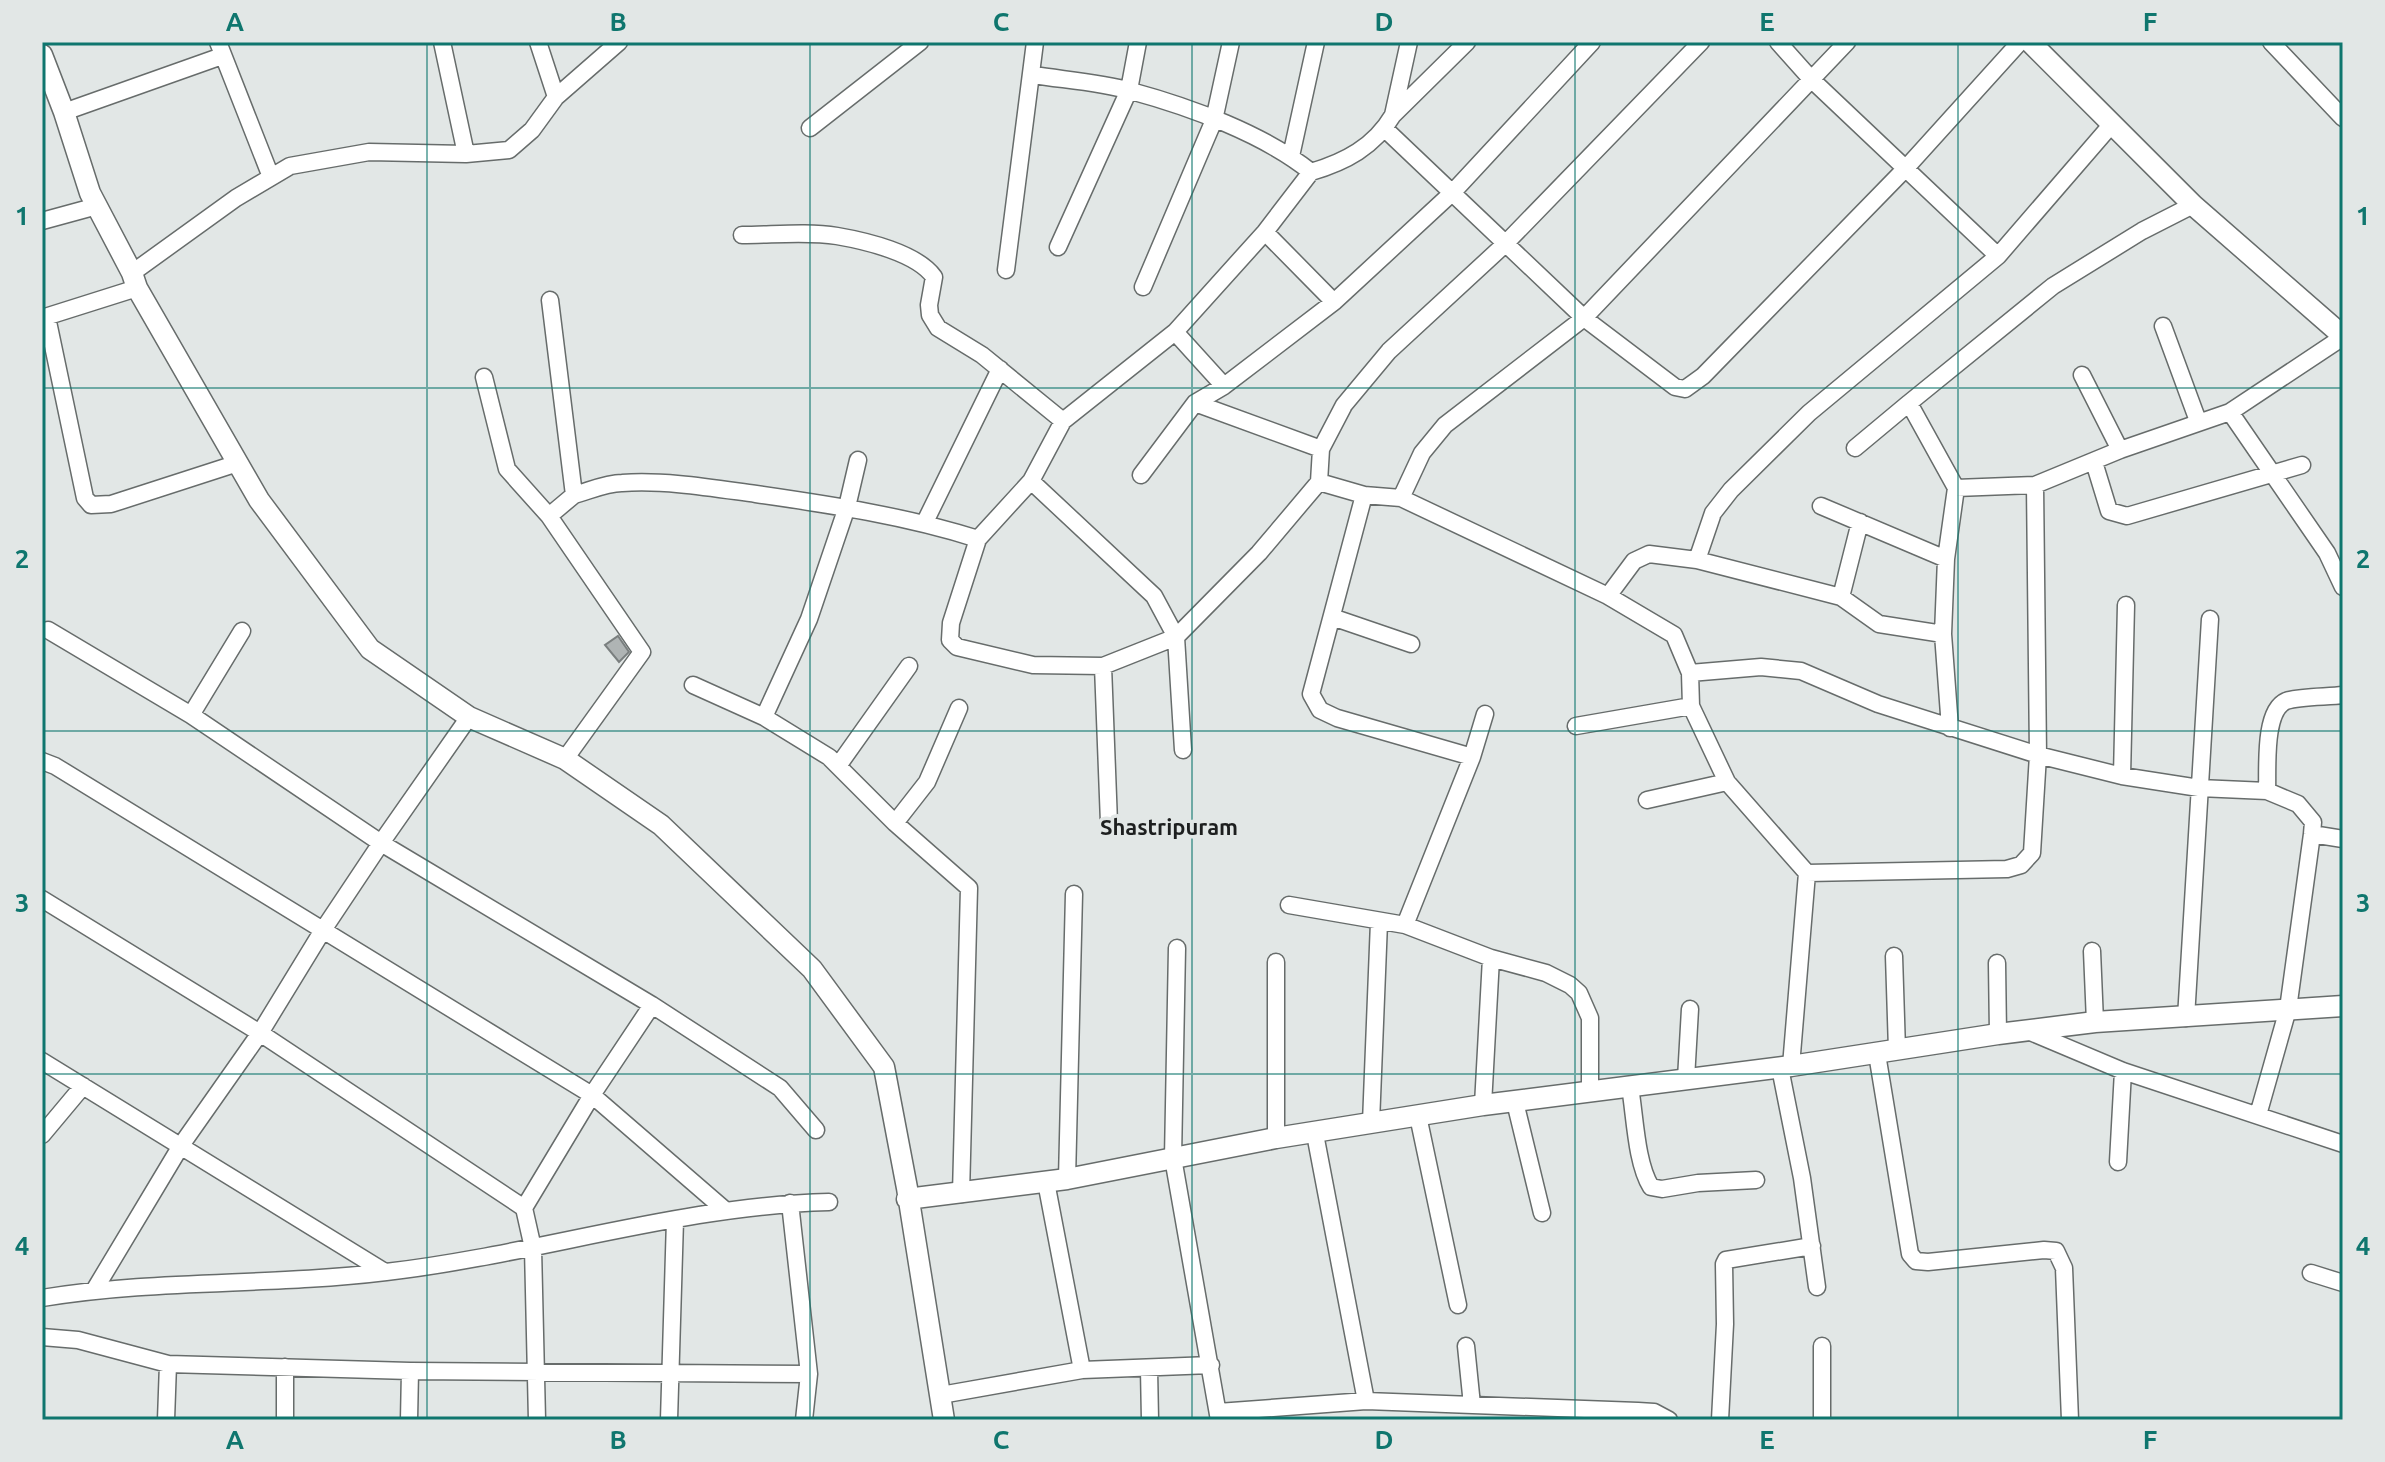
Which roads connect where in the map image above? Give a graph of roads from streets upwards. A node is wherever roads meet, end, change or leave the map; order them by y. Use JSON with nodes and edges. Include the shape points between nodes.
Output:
{"nodes":[{"id":1,"x":442,"y":42,"type":"edge"},
{"id":2,"x":538,"y":42,"type":"edge"},
{"id":3,"x":619,"y":42,"type":"edge"},
{"id":4,"x":920,"y":42,"type":"edge"},
{"id":5,"x":1035,"y":42,"type":"edge"},
{"id":6,"x":1138,"y":42,"type":"edge"},
{"id":7,"x":1231,"y":42,"type":"edge"},
{"id":8,"x":1316,"y":42,"type":"edge"},
{"id":9,"x":1409,"y":42,"type":"edge"},
{"id":10,"x":1467,"y":42,"type":"edge"},
{"id":11,"x":1592,"y":42,"type":"edge"},
{"id":12,"x":1701,"y":42,"type":"edge"},
{"id":13,"x":1778,"y":42,"type":"edge"},
{"id":14,"x":1847,"y":42,"type":"edge"},
{"id":15,"x":2020,"y":42,"type":"edge"},
{"id":16,"x":2030,"y":42,"type":"edge"},
{"id":17,"x":2271,"y":42,"type":"edge"},
{"id":18,"x":220,"y":49,"type":"edge"},
{"id":19,"x":42,"y":55,"type":"edge"},
{"id":20,"x":1033,"y":75,"type":"junction"},
{"id":21,"x":1811,"y":79,"type":"junction"},
{"id":22,"x":1129,"y":90,"type":"junction"},
{"id":23,"x":556,"y":97,"type":"junction"},
{"id":24,"x":54,"y":103,"type":"edge"},
{"id":25,"x":2343,"y":118,"type":"edge"},
{"id":26,"x":1214,"y":120,"type":"junction"},
{"id":27,"x":1389,"y":122,"type":"junction"},
{"id":28,"x":2112,"y":124,"type":"junction"},
{"id":29,"x":810,"y":128,"type":"dead end"},
{"id":30,"x":466,"y":154,"type":"junction"},
{"id":31,"x":1291,"y":156,"type":"junction"},
{"id":32,"x":1906,"y":168,"type":"junction"},
{"id":33,"x":1311,"y":172,"type":"junction"},
{"id":34,"x":271,"y":177,"type":"junction"},
{"id":35,"x":1453,"y":192,"type":"junction"},
{"id":36,"x":2193,"y":205,"type":"junction"},
{"id":37,"x":97,"y":206,"type":"junction"},
{"id":38,"x":42,"y":221,"type":"edge"},
{"id":39,"x":1265,"y":232,"type":"junction"},
{"id":40,"x":742,"y":235,"type":"dead end"},
{"id":41,"x":1504,"y":245,"type":"junction"},
{"id":42,"x":1058,"y":247,"type":"dead end"},
{"id":43,"x":1998,"y":256,"type":"junction"},
{"id":44,"x":1006,"y":270,"type":"dead end"},
{"id":45,"x":135,"y":280,"type":"junction"},
{"id":46,"x":1143,"y":287,"type":"dead end"},
{"id":47,"x":550,"y":300,"type":"dead end"},
{"id":48,"x":1334,"y":302,"type":"junction"},
{"id":49,"x":45,"y":318,"type":"edge"},
{"id":50,"x":1584,"y":318,"type":"junction"},
{"id":51,"x":2163,"y":326,"type":"dead end"},
{"id":52,"x":1175,"y":332,"type":"junction"},
{"id":53,"x":2343,"y":336,"type":"edge"},
{"id":54,"x":1000,"y":369,"type":"junction"},
{"id":55,"x":2082,"y":375,"type":"dead end"},
{"id":56,"x":484,"y":377,"type":"dead end"},
{"id":57,"x":1224,"y":386,"type":"junction"},
{"id":58,"x":1195,"y":403,"type":"junction"},
{"id":59,"x":1909,"y":403,"type":"junction"},
{"id":60,"x":2230,"y":412,"type":"junction"},
{"id":61,"x":1063,"y":421,"type":"junction"},
{"id":62,"x":2198,"y":421,"type":"junction"},
{"id":63,"x":1855,"y":448,"type":"dead end"},
{"id":64,"x":1321,"y":449,"type":"junction"},
{"id":65,"x":2120,"y":450,"type":"junction"},
{"id":66,"x":858,"y":460,"type":"dead end"},
{"id":67,"x":2094,"y":462,"type":"junction"},
{"id":68,"x":238,"y":463,"type":"junction"},
{"id":69,"x":2302,"y":465,"type":"dead end"},
{"id":70,"x":2273,"y":472,"type":"junction"},
{"id":71,"x":1141,"y":475,"type":"dead end"},
{"id":72,"x":1031,"y":481,"type":"junction"},
{"id":73,"x":1319,"y":482,"type":"junction"},
{"id":74,"x":2035,"y":485,"type":"junction"},
{"id":75,"x":1956,"y":488,"type":"junction"},
{"id":76,"x":574,"y":495,"type":"junction"},
{"id":77,"x":1364,"y":495,"type":"junction"},
{"id":78,"x":1401,"y":498,"type":"junction"},
{"id":79,"x":1821,"y":506,"type":"dead end"},
{"id":80,"x":847,"y":507,"type":"junction"},
{"id":81,"x":549,"y":516,"type":"junction"},
{"id":82,"x":925,"y":522,"type":"junction"},
{"id":83,"x":1860,"y":522,"type":"junction"},
{"id":84,"x":978,"y":539,"type":"junction"},
{"id":85,"x":1946,"y":559,"type":"junction"},
{"id":86,"x":1697,"y":560,"type":"junction"},
{"id":87,"x":2343,"y":587,"type":"edge"},
{"id":88,"x":1608,"y":596,"type":"junction"},
{"id":89,"x":1841,"y":597,"type":"junction"},
{"id":90,"x":2126,"y":605,"type":"dead end"},
{"id":91,"x":1332,"y":617,"type":"junction"},
{"id":92,"x":2210,"y":619,"type":"dead end"},
{"id":93,"x":48,"y":630,"type":"dead end"},
{"id":94,"x":242,"y":631,"type":"dead end"},
{"id":95,"x":1943,"y":634,"type":"junction"},
{"id":96,"x":1176,"y":637,"type":"junction"},
{"id":97,"x":1411,"y":644,"type":"dead end"},
{"id":98,"x":909,"y":666,"type":"dead end"},
{"id":99,"x":1103,"y":666,"type":"junction"},
{"id":100,"x":1690,"y":673,"type":"junction"},
{"id":101,"x":693,"y":685,"type":"dead end"},
{"id":102,"x":2343,"y":695,"type":"edge"},
{"id":103,"x":1691,"y":706,"type":"junction"},
{"id":104,"x":959,"y":708,"type":"dead end"},
{"id":105,"x":1485,"y":714,"type":"dead end"},
{"id":106,"x":191,"y":715,"type":"junction"},
{"id":107,"x":469,"y":717,"type":"junction"},
{"id":108,"x":764,"y":717,"type":"junction"},
{"id":109,"x":1576,"y":726,"type":"dead end"},
{"id":110,"x":1950,"y":728,"type":"junction"},
{"id":111,"x":1183,"y":750,"type":"dead end"},
{"id":112,"x":2038,"y":755,"type":"junction"},
{"id":113,"x":1472,"y":757,"type":"junction"},
{"id":114,"x":565,"y":759,"type":"junction"},
{"id":115,"x":42,"y":761,"type":"edge"},
{"id":116,"x":838,"y":766,"type":"junction"},
{"id":117,"x":2122,"y":776,"type":"junction"},
{"id":118,"x":1727,"y":782,"type":"junction"},
{"id":119,"x":2199,"y":788,"type":"junction"},
{"id":120,"x":2267,"y":791,"type":"junction"},
{"id":121,"x":1647,"y":800,"type":"dead end"},
{"id":122,"x":895,"y":823,"type":"junction"},
{"id":123,"x":1109,"y":823,"type":"dead end"},
{"id":124,"x":2312,"y":834,"type":"junction"},
{"id":125,"x":2343,"y":839,"type":"edge"},
{"id":126,"x":381,"y":843,"type":"junction"},
{"id":127,"x":1807,"y":873,"type":"junction"},
{"id":128,"x":1074,"y":894,"type":"dead end"},
{"id":129,"x":42,"y":899,"type":"edge"},
{"id":130,"x":1289,"y":905,"type":"dead end"},
{"id":131,"x":1379,"y":922,"type":"junction"},
{"id":132,"x":1405,"y":925,"type":"junction"},
{"id":133,"x":323,"y":930,"type":"junction"},
{"id":134,"x":1177,"y":948,"type":"dead end"},
{"id":135,"x":2092,"y":951,"type":"dead end"},
{"id":136,"x":1894,"y":956,"type":"dead end"},
{"id":137,"x":1491,"y":958,"type":"junction"},
{"id":138,"x":1276,"y":962,"type":"dead end"},
{"id":139,"x":1997,"y":963,"type":"dead end"},
{"id":140,"x":652,"y":1005,"type":"junction"},
{"id":141,"x":2343,"y":1006,"type":"edge"},
{"id":142,"x":1690,"y":1009,"type":"dead end"},
{"id":143,"x":2288,"y":1009,"type":"junction"},
{"id":144,"x":2186,"y":1018,"type":"junction"},
{"id":145,"x":2095,"y":1022,"type":"junction"},
{"id":146,"x":2028,"y":1031,"type":"junction"},
{"id":147,"x":260,"y":1033,"type":"junction"},
{"id":148,"x":1998,"y":1034,"type":"junction"},
{"id":149,"x":1887,"y":1052,"type":"junction"},
{"id":150,"x":42,"y":1061,"type":"edge"},
{"id":151,"x":1785,"y":1067,"type":"junction"},
{"id":152,"x":2123,"y":1071,"type":"junction"},
{"id":153,"x":1686,"y":1079,"type":"junction"},
{"id":154,"x":83,"y":1086,"type":"junction"},
{"id":155,"x":1630,"y":1087,"type":"junction"},
{"id":156,"x":1590,"y":1092,"type":"junction"},
{"id":157,"x":592,"y":1095,"type":"junction"},
{"id":158,"x":1515,"y":1102,"type":"junction"},
{"id":159,"x":1483,"y":1105,"type":"junction"},
{"id":160,"x":2258,"y":1115,"type":"junction"},
{"id":161,"x":1418,"y":1116,"type":"junction"},
{"id":162,"x":1371,"y":1123,"type":"junction"},
{"id":163,"x":816,"y":1130,"type":"dead end"},
{"id":164,"x":1315,"y":1134,"type":"junction"},
{"id":165,"x":42,"y":1135,"type":"edge"},
{"id":166,"x":1276,"y":1138,"type":"junction"},
{"id":167,"x":2342,"y":1141,"type":"edge"},
{"id":168,"x":182,"y":1144,"type":"junction"},
{"id":169,"x":1173,"y":1158,"type":"junction"},
{"id":170,"x":2118,"y":1162,"type":"dead end"},
{"id":171,"x":1056,"y":1180,"type":"junction"},
{"id":172,"x":1756,"y":1180,"type":"dead end"},
{"id":173,"x":961,"y":1194,"type":"junction"},
{"id":174,"x":907,"y":1199,"type":"junction"},
{"id":175,"x":829,"y":1202,"type":"dead end"},
{"id":176,"x":790,"y":1203,"type":"junction"},
{"id":177,"x":524,"y":1208,"type":"junction"},
{"id":178,"x":725,"y":1210,"type":"junction"},
{"id":179,"x":1542,"y":1213,"type":"dead end"},
{"id":180,"x":675,"y":1220,"type":"junction"},
{"id":181,"x":1812,"y":1246,"type":"junction"},
{"id":182,"x":533,"y":1248,"type":"junction"},
{"id":183,"x":385,"y":1272,"type":"junction"},
{"id":184,"x":2311,"y":1273,"type":"dead end"},
{"id":185,"x":2343,"y":1283,"type":"edge"},
{"id":186,"x":1817,"y":1287,"type":"dead end"},
{"id":187,"x":95,"y":1289,"type":"junction"},
{"id":188,"x":42,"y":1298,"type":"edge"},
{"id":189,"x":1458,"y":1305,"type":"dead end"},
{"id":190,"x":42,"y":1337,"type":"edge"},
{"id":191,"x":1466,"y":1346,"type":"dead end"},
{"id":192,"x":1822,"y":1346,"type":"dead end"},
{"id":193,"x":168,"y":1364,"type":"junction"},
{"id":194,"x":1211,"y":1365,"type":"junction"},
{"id":195,"x":285,"y":1367,"type":"junction"},
{"id":196,"x":1149,"y":1369,"type":"junction"},
{"id":197,"x":1082,"y":1370,"type":"junction"},
{"id":198,"x":410,"y":1371,"type":"junction"},
{"id":199,"x":670,"y":1371,"type":"junction"},
{"id":200,"x":537,"y":1372,"type":"junction"},
{"id":201,"x":809,"y":1374,"type":"junction"},
{"id":202,"x":941,"y":1395,"type":"junction"},
{"id":203,"x":1366,"y":1401,"type":"junction"},
{"id":204,"x":1472,"y":1405,"type":"junction"},
{"id":205,"x":1218,"y":1416,"type":"edge"},
{"id":206,"x":166,"y":1420,"type":"edge"},
{"id":207,"x":285,"y":1420,"type":"edge"},
{"id":208,"x":409,"y":1420,"type":"edge"},
{"id":209,"x":537,"y":1420,"type":"edge"},
{"id":210,"x":669,"y":1420,"type":"edge"},
{"id":211,"x":804,"y":1420,"type":"edge"},
{"id":212,"x":944,"y":1420,"type":"edge"},
{"id":213,"x":1150,"y":1420,"type":"edge"},
{"id":214,"x":1669,"y":1420,"type":"edge"},
{"id":215,"x":1720,"y":1420,"type":"edge"},
{"id":216,"x":1822,"y":1420,"type":"edge"},
{"id":217,"x":2070,"y":1420,"type":"edge"}],
"edges":[{"from":1,"to":30,"type":"street"},
{"from":2,"to":23,"type":"street"},
{"from":3,"to":23,"type":"street"},
{"from":4,"to":29,"type":"street"},
{"from":5,"to":20,"type":"street"},
{"from":6,"to":22,"type":"street"},
{"from":7,"to":26,"type":"street"},
{"from":8,"to":31,"type":"street"},
{"from":9,"to":27,"type":"street"},
{"from":10,"to":27,"type":"street"},
{"from":11,"to":35,"type":"street"},
{"from":12,"to":41,"type":"street"},
{"from":13,"to":21,"type":"street"},
{"from":14,"to":21,"type":"street"},
{"from":15,"to":32,"type":"street"},
{"from":16,"to":28,"type":"street"},
{"from":17,"to":25,"type":"street"},
{"from":18,"to":24,"type":"street"},
{"from":18,"to":34,"type":"street"},
{"from":19,"to":24,"type":"street"},
{"from":20,"to":22,"type":"street"},
{"from":20,"to":44,"type":"street"},
{"from":21,"to":32,"type":"street"},
{"from":21,"to":50,"type":"street"},
{"from":22,"to":26,"type":"street"},
{"from":22,"to":42,"type":"street"},
{"from":23,"to":30,"type":"street","via":[[509,150]]},
{"from":24,"to":37,"type":"street"},
{"from":26,"to":31,"type":"street"},
{"from":26,"to":46,"type":"street"},
{"from":27,"to":33,"type":"street","via":[[1346,162]]},
{"from":27,"to":35,"type":"street"},
{"from":28,"to":36,"type":"street"},
{"from":28,"to":43,"type":"street"},
{"from":30,"to":34,"type":"street","via":[[369,152],[290,166]]},
{"from":31,"to":33,"type":"street"},
{"from":32,"to":43,"type":"street"},
{"from":32,"to":50,"type":"street","via":[[1685,389],[1675,387]]},
{"from":33,"to":39,"type":"street"},
{"from":34,"to":45,"type":"street","via":[[236,198]]},
{"from":35,"to":41,"type":"street"},
{"from":35,"to":48,"type":"street"},
{"from":36,"to":53,"type":"street"},
{"from":36,"to":59,"type":"street","via":[[2053,286]]},
{"from":37,"to":38,"type":"street"},
{"from":37,"to":45,"type":"street"},
{"from":39,"to":48,"type":"street"},
{"from":39,"to":52,"type":"street"},
{"from":40,"to":54,"type":"street","via":[[836,236],[903,254],[934,277],[929,305],[938,328]]},
{"from":41,"to":50,"type":"street"},
{"from":41,"to":64,"type":"street","via":[[1389,351],[1344,405]]},
{"from":43,"to":86,"type":"street","via":[[1809,413],[1731,490],[1713,513]]},
{"from":45,"to":49,"type":"street"},
{"from":45,"to":68,"type":"street"},
{"from":47,"to":76,"type":"street"},
{"from":48,"to":57,"type":"street"},
{"from":49,"to":68,"type":"street","via":[[85,498],[91,505],[111,504]]},
{"from":50,"to":78,"type":"street","via":[[1445,425],[1422,453]]},
{"from":51,"to":62,"type":"street"},
{"from":52,"to":57,"type":"street"},
{"from":52,"to":61,"type":"street"},
{"from":53,"to":60,"type":"street"},
{"from":54,"to":61,"type":"street"},
{"from":54,"to":82,"type":"street"},
{"from":55,"to":65,"type":"street"},
{"from":56,"to":81,"type":"street","via":[[507,469]]},
{"from":57,"to":58,"type":"street"},
{"from":58,"to":64,"type":"street"},
{"from":58,"to":71,"type":"street"},
{"from":59,"to":63,"type":"street"},
{"from":59,"to":75,"type":"street"},
{"from":60,"to":62,"type":"street"},
{"from":60,"to":70,"type":"street"},
{"from":61,"to":72,"type":"street"},
{"from":62,"to":65,"type":"street"},
{"from":64,"to":73,"type":"street"},
{"from":65,"to":67,"type":"street"},
{"from":66,"to":80,"type":"street"},
{"from":67,"to":70,"type":"street","via":[[2109,511],[2127,516]]},
{"from":67,"to":74,"type":"street"},
{"from":68,"to":107,"type":"street","via":[[259,500],[370,649]]},
{"from":69,"to":70,"type":"street"},
{"from":70,"to":87,"type":"street","via":[[2327,553]]},
{"from":72,"to":84,"type":"street"},
{"from":72,"to":96,"type":"street","via":[[1154,596]]},
{"from":73,"to":77,"type":"street"},
{"from":73,"to":96,"type":"street","via":[[1259,553]]},
{"from":74,"to":75,"type":"street"},
{"from":74,"to":112,"type":"street"},
{"from":75,"to":85,"type":"street"},
{"from":76,"to":80,"type":"street","via":[[617,483],[652,482]]},
{"from":76,"to":81,"type":"street"},
{"from":77,"to":78,"type":"street"},
{"from":77,"to":91,"type":"street"},
{"from":78,"to":88,"type":"street"},
{"from":79,"to":83,"type":"street"},
{"from":80,"to":82,"type":"street"},
{"from":80,"to":108,"type":"street","via":[[809,619]]},
{"from":81,"to":114,"type":"street","via":[[642,652]]},
{"from":82,"to":84,"type":"street"},
{"from":83,"to":85,"type":"street"},
{"from":83,"to":89,"type":"street"},
{"from":84,"to":99,"type":"street","via":[[950,640],[957,647],[1033,665]]},
{"from":85,"to":95,"type":"street"},
{"from":86,"to":88,"type":"street","via":[[1649,554],[1634,561]]},
{"from":86,"to":89,"type":"street"},
{"from":88,"to":100,"type":"street","via":[[1674,635]]},
{"from":89,"to":95,"type":"street","via":[[1879,624]]},
{"from":90,"to":117,"type":"street"},
{"from":91,"to":97,"type":"street"},
{"from":91,"to":113,"type":"street","via":[[1311,694],[1320,710]]},
{"from":92,"to":119,"type":"street"},
{"from":93,"to":106,"type":"street"},
{"from":94,"to":106,"type":"street"},
{"from":95,"to":110,"type":"street"},
{"from":96,"to":99,"type":"street"},
{"from":96,"to":111,"type":"street"},
{"from":98,"to":116,"type":"street"},
{"from":99,"to":123,"type":"street"},
{"from":100,"to":103,"type":"street"},
{"from":100,"to":110,"type":"street","via":[[1761,667],[1801,671]]},
{"from":101,"to":108,"type":"street"},
{"from":102,"to":120,"type":"street","via":[[2286,701],[2275,711],[2269,729]]},
{"from":103,"to":109,"type":"street"},
{"from":103,"to":118,"type":"street"},
{"from":104,"to":122,"type":"street","via":[[927,782]]},
{"from":105,"to":113,"type":"street"},
{"from":106,"to":126,"type":"street"},
{"from":107,"to":114,"type":"street"},
{"from":107,"to":126,"type":"street"},
{"from":108,"to":116,"type":"street"},
{"from":110,"to":112,"type":"street"},
{"from":112,"to":117,"type":"street"},
{"from":112,"to":127,"type":"street","via":[[2032,853],[2021,865]]},
{"from":113,"to":132,"type":"street"},
{"from":114,"to":174,"type":"street","via":[[661,825],[812,969],[884,1067]]},
{"from":115,"to":133,"type":"street"},
{"from":116,"to":122,"type":"street"},
{"from":117,"to":119,"type":"street"},
{"from":118,"to":121,"type":"street"},
{"from":118,"to":127,"type":"street"},
{"from":119,"to":120,"type":"street"},
{"from":119,"to":144,"type":"street"},
{"from":120,"to":124,"type":"street","via":[[2298,804],[2313,822]]},
{"from":122,"to":173,"type":"street","via":[[969,888]]},
{"from":124,"to":125,"type":"street"},
{"from":124,"to":143,"type":"street"},
{"from":126,"to":133,"type":"street"},
{"from":126,"to":140,"type":"street"},
{"from":127,"to":151,"type":"street"},
{"from":128,"to":171,"type":"street"},
{"from":129,"to":147,"type":"street"},
{"from":130,"to":131,"type":"street"},
{"from":131,"to":132,"type":"street"},
{"from":131,"to":162,"type":"street"},
{"from":132,"to":137,"type":"street"},
{"from":133,"to":147,"type":"street"},
{"from":133,"to":157,"type":"street"},
{"from":134,"to":169,"type":"street"},
{"from":135,"to":145,"type":"street"},
{"from":136,"to":149,"type":"street"},
{"from":137,"to":156,"type":"street","via":[[1546,973],[1579,993],[1590,1018]]},
{"from":137,"to":159,"type":"street"},
{"from":138,"to":166,"type":"street"},
{"from":139,"to":148,"type":"street"},
{"from":140,"to":157,"type":"street"},
{"from":140,"to":163,"type":"street","via":[[780,1088]]},
{"from":141,"to":143,"type":"street"},
{"from":142,"to":153,"type":"street"},
{"from":143,"to":144,"type":"street"},
{"from":143,"to":160,"type":"street"},
{"from":144,"to":145,"type":"street"},
{"from":145,"to":146,"type":"street"},
{"from":146,"to":148,"type":"street"},
{"from":146,"to":152,"type":"street"},
{"from":147,"to":168,"type":"street"},
{"from":147,"to":177,"type":"street"},
{"from":148,"to":149,"type":"street"},
{"from":149,"to":151,"type":"street"},
{"from":149,"to":217,"type":"street","via":[[1910,1254],[1928,1262],[2056,1251],[2064,1268]]},
{"from":150,"to":154,"type":"street"},
{"from":151,"to":153,"type":"street"},
{"from":151,"to":181,"type":"street"},
{"from":152,"to":160,"type":"street"},
{"from":152,"to":170,"type":"street"},
{"from":153,"to":155,"type":"street"},
{"from":154,"to":165,"type":"street"},
{"from":154,"to":168,"type":"street"},
{"from":155,"to":156,"type":"street"},
{"from":155,"to":172,"type":"street","via":[[1641,1159],[1651,1187]]},
{"from":156,"to":158,"type":"street"},
{"from":157,"to":177,"type":"street"},
{"from":157,"to":178,"type":"street"},
{"from":158,"to":159,"type":"street"},
{"from":158,"to":179,"type":"street"},
{"from":159,"to":161,"type":"street"},
{"from":160,"to":167,"type":"street"},
{"from":161,"to":162,"type":"street"},
{"from":161,"to":189,"type":"street"},
{"from":162,"to":164,"type":"street"},
{"from":164,"to":166,"type":"street"},
{"from":164,"to":203,"type":"street"},
{"from":166,"to":169,"type":"street"},
{"from":168,"to":183,"type":"street"},
{"from":168,"to":187,"type":"street"},
{"from":169,"to":171,"type":"street"},
{"from":169,"to":194,"type":"street"},
{"from":171,"to":173,"type":"street"},
{"from":171,"to":197,"type":"street"},
{"from":173,"to":174,"type":"street"},
{"from":174,"to":202,"type":"street"},
{"from":175,"to":176,"type":"street"},
{"from":176,"to":178,"type":"street"},
{"from":176,"to":201,"type":"street"},
{"from":177,"to":182,"type":"street"},
{"from":178,"to":180,"type":"street"},
{"from":180,"to":182,"type":"street"},
{"from":180,"to":199,"type":"street"},
{"from":181,"to":186,"type":"street"},
{"from":181,"to":215,"type":"street","via":[[1726,1260]]},
{"from":182,"to":183,"type":"street"},
{"from":182,"to":200,"type":"street"},
{"from":183,"to":187,"type":"street"},
{"from":184,"to":185,"type":"street"},
{"from":187,"to":188,"type":"street"},
{"from":190,"to":193,"type":"street","via":[[78,1340]]},
{"from":191,"to":204,"type":"street"},
{"from":192,"to":216,"type":"street"},
{"from":193,"to":195,"type":"street"},
{"from":193,"to":206,"type":"street"},
{"from":194,"to":196,"type":"street"},
{"from":194,"to":205,"type":"street"},
{"from":195,"to":198,"type":"street"},
{"from":195,"to":207,"type":"street"},
{"from":196,"to":197,"type":"street"},
{"from":196,"to":213,"type":"street"},
{"from":197,"to":202,"type":"street"},
{"from":198,"to":200,"type":"street"},
{"from":198,"to":208,"type":"street"},
{"from":199,"to":200,"type":"street"},
{"from":199,"to":201,"type":"street"},
{"from":199,"to":210,"type":"street"},
{"from":200,"to":209,"type":"street"},
{"from":201,"to":211,"type":"street"},
{"from":202,"to":212,"type":"street"},
{"from":203,"to":204,"type":"street"},
{"from":203,"to":205,"type":"street"},
{"from":204,"to":214,"type":"street","via":[[1654,1412]]}]}
